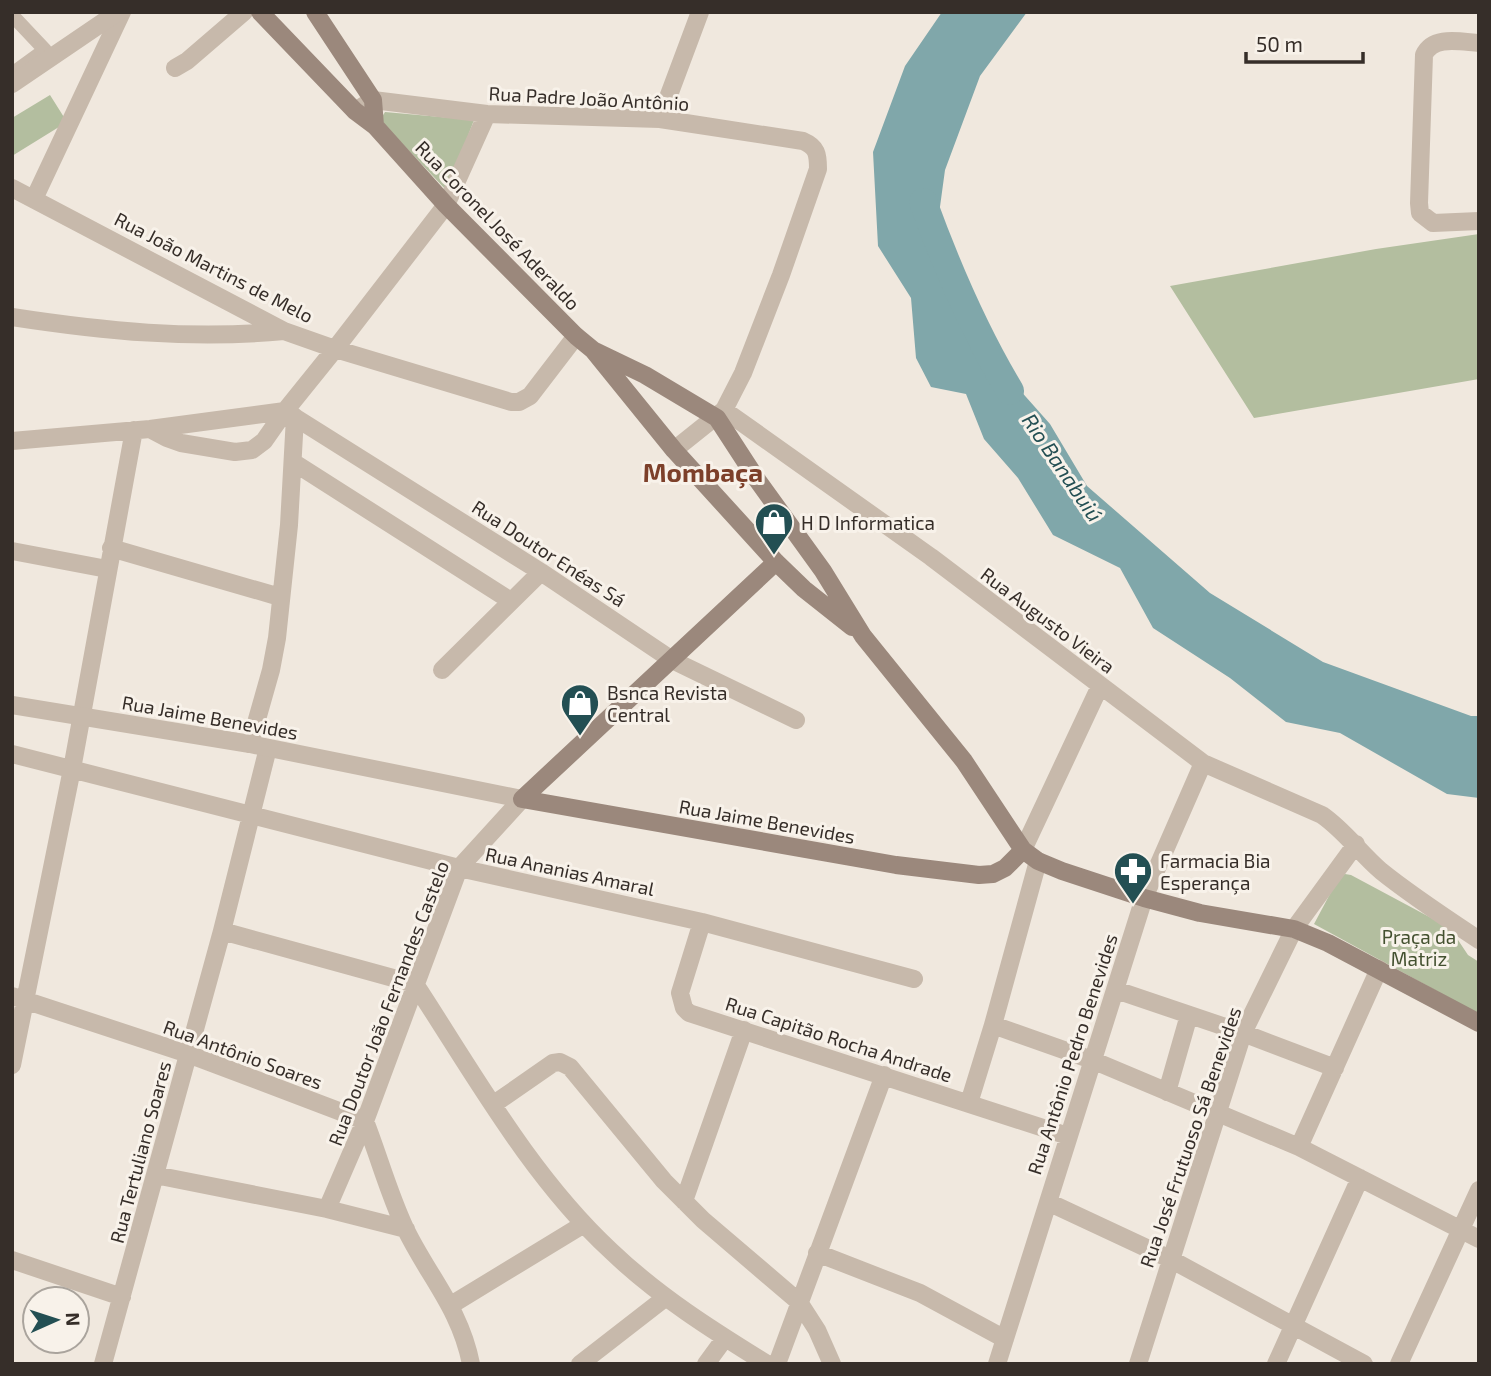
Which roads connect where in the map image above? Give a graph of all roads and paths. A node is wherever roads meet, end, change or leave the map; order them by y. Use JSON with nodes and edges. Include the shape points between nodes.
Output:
{"nodes":[{"id":1,"x":120,"y":12,"type":"edge"},
{"id":2,"x":243,"y":12,"type":"edge"},
{"id":3,"x":260,"y":12,"type":"edge"},
{"id":4,"x":315,"y":12,"type":"edge"},
{"id":5,"x":700,"y":12,"type":"edge"},
{"id":6,"x":12,"y":15,"type":"edge"},
{"id":7,"x":1479,"y":43,"type":"edge"},
{"id":8,"x":175,"y":68,"type":"dead end"},
{"id":9,"x":12,"y":74,"type":"edge"},
{"id":10,"x":12,"y":84,"type":"edge"},
{"id":11,"x":373,"y":100,"type":"junction"},
{"id":12,"x":355,"y":111,"type":"junction"},
{"id":13,"x":487,"y":114,"type":"junction"},
{"id":14,"x":660,"y":119,"type":"junction"},
{"id":15,"x":375,"y":126,"type":"junction"},
{"id":16,"x":12,"y":188,"type":"edge"},
{"id":17,"x":34,"y":199,"type":"junction"},
{"id":18,"x":446,"y":205,"type":"junction"},
{"id":19,"x":1479,"y":221,"type":"edge"},
{"id":20,"x":12,"y":317,"type":"edge"},
{"id":21,"x":284,"y":331,"type":"junction"},
{"id":22,"x":576,"y":336,"type":"junction"},
{"id":23,"x":335,"y":349,"type":"junction"},
{"id":24,"x":593,"y":350,"type":"junction"},
{"id":25,"x":290,"y":414,"type":"junction"},
{"id":26,"x":720,"y":414,"type":"junction"},
{"id":27,"x":176,"y":425,"type":"junction"},
{"id":28,"x":142,"y":429,"type":"junction"},
{"id":29,"x":12,"y":441,"type":"edge"},
{"id":30,"x":181,"y":443,"type":"junction"},
{"id":31,"x":674,"y":450,"type":"junction"},
{"id":32,"x":293,"y":462,"type":"junction"},
{"id":33,"x":111,"y":548,"type":"junction"},
{"id":34,"x":12,"y":551,"type":"edge"},
{"id":35,"x":776,"y":562,"type":"junction"},
{"id":36,"x":107,"y":569,"type":"junction"},
{"id":37,"x":541,"y":572,"type":"junction"},
{"id":38,"x":280,"y":597,"type":"junction"},
{"id":39,"x":511,"y":601,"type":"junction"},
{"id":40,"x":863,"y":636,"type":"junction"},
{"id":41,"x":671,"y":660,"type":"junction"},
{"id":42,"x":442,"y":670,"type":"dead end"},
{"id":43,"x":1100,"y":686,"type":"junction"},
{"id":44,"x":12,"y":705,"type":"edge"},
{"id":45,"x":80,"y":715,"type":"junction"},
{"id":46,"x":796,"y":720,"type":"dead end"},
{"id":47,"x":259,"y":746,"type":"junction"},
{"id":48,"x":12,"y":754,"type":"edge"},
{"id":49,"x":1203,"y":763,"type":"junction"},
{"id":50,"x":72,"y":769,"type":"junction"},
{"id":51,"x":522,"y":799,"type":"junction"},
{"id":52,"x":252,"y":814,"type":"junction"},
{"id":53,"x":1356,"y":844,"type":"junction"},
{"id":54,"x":1023,"y":850,"type":"junction"},
{"id":55,"x":1038,"y":861,"type":"junction"},
{"id":56,"x":459,"y":869,"type":"junction"},
{"id":57,"x":1144,"y":898,"type":"junction"},
{"id":58,"x":702,"y":922,"type":"junction"},
{"id":59,"x":1294,"y":929,"type":"junction"},
{"id":60,"x":222,"y":931,"type":"junction"},
{"id":61,"x":1479,"y":940,"type":"edge"},
{"id":62,"x":1379,"y":969,"type":"junction"},
{"id":63,"x":914,"y":979,"type":"dead end"},
{"id":64,"x":415,"y":984,"type":"junction"},
{"id":65,"x":1116,"y":990,"type":"junction"},
{"id":66,"x":19,"y":998,"type":"edge"},
{"id":67,"x":1189,"y":1015,"type":"junction"},
{"id":68,"x":1479,"y":1023,"type":"edge"},
{"id":69,"x":993,"y":1025,"type":"junction"},
{"id":70,"x":744,"y":1030,"type":"junction"},
{"id":71,"x":1243,"y":1033,"type":"junction"},
{"id":72,"x":188,"y":1054,"type":"junction"},
{"id":73,"x":1092,"y":1060,"type":"junction"},
{"id":74,"x":12,"y":1065,"type":"edge"},
{"id":75,"x":1335,"y":1068,"type":"junction"},
{"id":76,"x":884,"y":1075,"type":"junction"},
{"id":77,"x":1167,"y":1091,"type":"junction"},
{"id":78,"x":969,"y":1103,"type":"junction"},
{"id":79,"x":494,"y":1104,"type":"junction"},
{"id":80,"x":1219,"y":1114,"type":"junction"},
{"id":81,"x":365,"y":1121,"type":"junction"},
{"id":82,"x":1068,"y":1136,"type":"junction"},
{"id":83,"x":1299,"y":1147,"type":"junction"},
{"id":84,"x":155,"y":1175,"type":"junction"},
{"id":85,"x":1360,"y":1178,"type":"junction"},
{"id":86,"x":1479,"y":1191,"type":"edge"},
{"id":87,"x":684,"y":1201,"type":"junction"},
{"id":88,"x":1048,"y":1202,"type":"junction"},
{"id":89,"x":327,"y":1209,"type":"junction"},
{"id":90,"x":584,"y":1224,"type":"junction"},
{"id":91,"x":406,"y":1229,"type":"junction"},
{"id":92,"x":1460,"y":1230,"type":"junction"},
{"id":93,"x":1479,"y":1239,"type":"edge"},
{"id":94,"x":817,"y":1253,"type":"junction"},
{"id":95,"x":1170,"y":1259,"type":"junction"},
{"id":96,"x":12,"y":1260,"type":"edge"},
{"id":97,"x":121,"y":1297,"type":"junction"},
{"id":98,"x":665,"y":1298,"type":"junction"},
{"id":99,"x":799,"y":1302,"type":"junction"},
{"id":100,"x":451,"y":1305,"type":"junction"},
{"id":101,"x":1293,"y":1327,"type":"junction"},
{"id":102,"x":725,"y":1338,"type":"junction"},
{"id":103,"x":1005,"y":1339,"type":"junction"},
{"id":104,"x":103,"y":1364,"type":"edge"},
{"id":105,"x":471,"y":1364,"type":"edge"},
{"id":106,"x":580,"y":1364,"type":"edge"},
{"id":107,"x":706,"y":1364,"type":"edge"},
{"id":108,"x":766,"y":1364,"type":"edge"},
{"id":109,"x":777,"y":1364,"type":"edge"},
{"id":110,"x":832,"y":1364,"type":"edge"},
{"id":111,"x":997,"y":1364,"type":"edge"},
{"id":112,"x":1138,"y":1364,"type":"edge"},
{"id":113,"x":1276,"y":1364,"type":"edge"},
{"id":114,"x":1364,"y":1364,"type":"edge"},
{"id":115,"x":1399,"y":1364,"type":"edge"}],
"edges":[{"from":1,"to":10,"type":"street"},
{"from":1,"to":17,"type":"street"},
{"from":2,"to":8,"type":"street"},
{"from":3,"to":12,"type":"main road","name":"Rua Coronel José Aderaldo"},
{"from":4,"to":11,"type":"main road"},
{"from":5,"to":14,"type":"street"},
{"from":6,"to":9,"type":"street","via":[[44,50]]},
{"from":7,"to":19,"type":"street","via":[[1433,43],[1424,55],[1419,203],[1420,213],[1433,223]]},
{"from":11,"to":12,"type":"street"},
{"from":11,"to":13,"type":"street","name":"Rua Padre João Antônio"},
{"from":11,"to":15,"type":"main road"},
{"from":12,"to":15,"type":"main road","name":"Rua Coronel José Aderaldo"},
{"from":13,"to":14,"type":"street","name":"Rua Padre João Antônio"},
{"from":13,"to":18,"type":"street"},
{"from":14,"to":26,"type":"street","name":"Rua Padre João Antônio","via":[[803,141],[817,151],[818,169],[757,341]]},
{"from":15,"to":18,"type":"main road","name":"Rua Coronel José Aderaldo"},
{"from":16,"to":17,"type":"street","name":"Rua João Martins de Melo"},
{"from":17,"to":21,"type":"street","name":"Rua João Martins de Melo"},
{"from":18,"to":22,"type":"main road","name":"Rua Coronel José Aderaldo"},
{"from":18,"to":23,"type":"street"},
{"from":20,"to":21,"type":"street","via":[[141,333]]},
{"from":21,"to":23,"type":"street","name":"Rua João Martins de Melo"},
{"from":22,"to":23,"type":"street","name":"Rua João Martins de Melo","via":[[530,396],[519,402]]},
{"from":22,"to":24,"type":"main road","name":"Rua Coronel José Aderaldo"},
{"from":23,"to":25,"type":"street"},
{"from":24,"to":26,"type":"main road","name":"Rua Coronel José Aderaldo"},
{"from":24,"to":31,"type":"main road","name":"Rua Coronel José Aderaldo"},
{"from":25,"to":27,"type":"street"},
{"from":25,"to":30,"type":"street","via":[[251,450],[235,452]]},
{"from":25,"to":32,"type":"street","name":"Rua Tertuliano Soares"},
{"from":25,"to":37,"type":"street","name":"Rua Doutor Enéas Sá"},
{"from":26,"to":31,"type":"street"},
{"from":26,"to":40,"type":"main road","name":"Rua Coronel José Aderaldo","via":[[758,481]]},
{"from":26,"to":43,"type":"street","name":"Rua Augusto Vieira","via":[[931,557]]},
{"from":27,"to":28,"type":"street"},
{"from":27,"to":30,"type":"street"},
{"from":28,"to":29,"type":"street"},
{"from":28,"to":30,"type":"street"},
{"from":28,"to":33,"type":"street"},
{"from":31,"to":35,"type":"main road","name":"Rua Coronel José Aderaldo"},
{"from":32,"to":38,"type":"street","name":"Rua Tertuliano Soares"},
{"from":32,"to":39,"type":"street"},
{"from":33,"to":36,"type":"street"},
{"from":33,"to":38,"type":"street"},
{"from":34,"to":36,"type":"street"},
{"from":35,"to":40,"type":"main road","name":"Rua Coronel José Aderaldo"},
{"from":35,"to":41,"type":"main road","name":"Rua Doutor João Fernandes Castelo"},
{"from":36,"to":45,"type":"street"},
{"from":37,"to":39,"type":"street"},
{"from":37,"to":41,"type":"street","name":"Rua Doutor Enéas Sá"},
{"from":38,"to":47,"type":"street","name":"Rua Tertuliano Soares"},
{"from":39,"to":42,"type":"street"},
{"from":40,"to":54,"type":"main road","name":"Rua Coronel José Aderaldo","via":[[964,761]]},
{"from":41,"to":46,"type":"street","name":"Rua Doutor Enéas Sá"},
{"from":41,"to":51,"type":"main road","name":"Rua Doutor João Fernandes Castelo"},
{"from":43,"to":49,"type":"street","name":"Rua Augusto Vieira"},
{"from":43,"to":54,"type":"street"},
{"from":44,"to":45,"type":"street","name":"Rua Jaime Benevides"},
{"from":45,"to":47,"type":"street","name":"Rua Jaime Benevides"},
{"from":45,"to":50,"type":"street"},
{"from":47,"to":51,"type":"street","name":"Rua Jaime Benevides"},
{"from":47,"to":52,"type":"street","name":"Rua Tertuliano Soares"},
{"from":48,"to":50,"type":"street","name":"Rua Ananias Amaral"},
{"from":49,"to":53,"type":"street","name":"Rua Augusto Vieira","via":[[1322,816]]},
{"from":49,"to":57,"type":"street","name":"Rua Antônio Pedro Benevides"},
{"from":50,"to":52,"type":"street","name":"Rua Ananias Amaral"},
{"from":50,"to":66,"type":"street"},
{"from":51,"to":54,"type":"main road","name":"Rua Jaime Benevides","via":[[896,865],[979,875],[993,874]]},
{"from":51,"to":56,"type":"street","name":"Rua Doutor João Fernandes Castelo"},
{"from":52,"to":56,"type":"street","name":"Rua Ananias Amaral"},
{"from":52,"to":60,"type":"street","name":"Rua Tertuliano Soares"},
{"from":53,"to":59,"type":"street","name":"Rua José Frutuoso Sá Benevides"},
{"from":53,"to":61,"type":"street","name":"Rua Augusto Vieira","via":[[1401,887]]},
{"from":54,"to":55,"type":"main road"},
{"from":55,"to":57,"type":"main road"},
{"from":55,"to":69,"type":"street"},
{"from":56,"to":58,"type":"street","name":"Rua Ananias Amaral"},
{"from":56,"to":64,"type":"street","name":"Rua Doutor João Fernandes Castelo"},
{"from":57,"to":59,"type":"main road"},
{"from":57,"to":65,"type":"street","name":"Rua Antônio Pedro Benevides"},
{"from":58,"to":63,"type":"street","name":"Rua Ananias Amaral"},
{"from":58,"to":70,"type":"street","name":"Rua Capitão Rocha Andrade","via":[[681,1001],[689,1013]]},
{"from":59,"to":62,"type":"main road"},
{"from":59,"to":71,"type":"street","name":"Rua José Frutuoso Sá Benevides"},
{"from":60,"to":64,"type":"street"},
{"from":60,"to":72,"type":"street","name":"Rua Tertuliano Soares"},
{"from":62,"to":68,"type":"main road"},
{"from":62,"to":75,"type":"street"},
{"from":64,"to":79,"type":"street"},
{"from":64,"to":81,"type":"street","name":"Rua Doutor João Fernandes Castelo"},
{"from":65,"to":67,"type":"street"},
{"from":65,"to":73,"type":"street","name":"Rua Antônio Pedro Benevides"},
{"from":66,"to":72,"type":"street","name":"Rua Antônio Soares"},
{"from":66,"to":74,"type":"street"},
{"from":67,"to":71,"type":"street"},
{"from":67,"to":77,"type":"street"},
{"from":69,"to":73,"type":"street"},
{"from":69,"to":78,"type":"street"},
{"from":70,"to":76,"type":"street","name":"Rua Capitão Rocha Andrade"},
{"from":70,"to":87,"type":"street"},
{"from":71,"to":75,"type":"street"},
{"from":71,"to":80,"type":"street","name":"Rua José Frutuoso Sá Benevides"},
{"from":72,"to":81,"type":"street","name":"Rua Antônio Soares"},
{"from":72,"to":84,"type":"street","name":"Rua Tertuliano Soares"},
{"from":73,"to":77,"type":"street"},
{"from":73,"to":82,"type":"street","name":"Rua Antônio Pedro Benevides"},
{"from":75,"to":83,"type":"street"},
{"from":76,"to":78,"type":"street","name":"Rua Capitão Rocha Andrade"},
{"from":76,"to":94,"type":"street"},
{"from":77,"to":80,"type":"street"},
{"from":78,"to":82,"type":"street","name":"Rua Capitão Rocha Andrade"},
{"from":79,"to":87,"type":"street","via":[[553,1063],[570,1067]]},
{"from":79,"to":90,"type":"street","via":[[539,1170]]},
{"from":80,"to":83,"type":"street"},
{"from":80,"to":95,"type":"street","name":"Rua José Frutuoso Sá Benevides"},
{"from":81,"to":89,"type":"street","name":"Rua Doutor João Fernandes Castelo"},
{"from":81,"to":91,"type":"street"},
{"from":82,"to":88,"type":"street","name":"Rua Antônio Pedro Benevides"},
{"from":83,"to":85,"type":"street"},
{"from":84,"to":89,"type":"street"},
{"from":84,"to":97,"type":"street","name":"Rua Tertuliano Soares"},
{"from":85,"to":92,"type":"street"},
{"from":85,"to":101,"type":"street"},
{"from":86,"to":92,"type":"street"},
{"from":87,"to":99,"type":"street"},
{"from":88,"to":95,"type":"street"},
{"from":88,"to":103,"type":"street","name":"Rua Antônio Pedro Benevides"},
{"from":89,"to":91,"type":"street"},
{"from":90,"to":98,"type":"street"},
{"from":90,"to":100,"type":"street"},
{"from":91,"to":100,"type":"street"},
{"from":92,"to":93,"type":"street"},
{"from":92,"to":115,"type":"street"},
{"from":94,"to":99,"type":"street"},
{"from":94,"to":103,"type":"street","via":[[920,1293]]},
{"from":95,"to":101,"type":"street"},
{"from":95,"to":112,"type":"street","name":"Rua José Frutuoso Sá Benevides"},
{"from":96,"to":97,"type":"street"},
{"from":97,"to":104,"type":"street","name":"Rua Tertuliano Soares"},
{"from":98,"to":102,"type":"street"},
{"from":98,"to":106,"type":"street"},
{"from":99,"to":109,"type":"street"},
{"from":99,"to":110,"type":"street"},
{"from":100,"to":105,"type":"street"},
{"from":101,"to":113,"type":"street"},
{"from":101,"to":114,"type":"street"},
{"from":102,"to":107,"type":"street"},
{"from":102,"to":108,"type":"street"},
{"from":103,"to":111,"type":"street","name":"Rua Antônio Pedro Benevides"}]}
